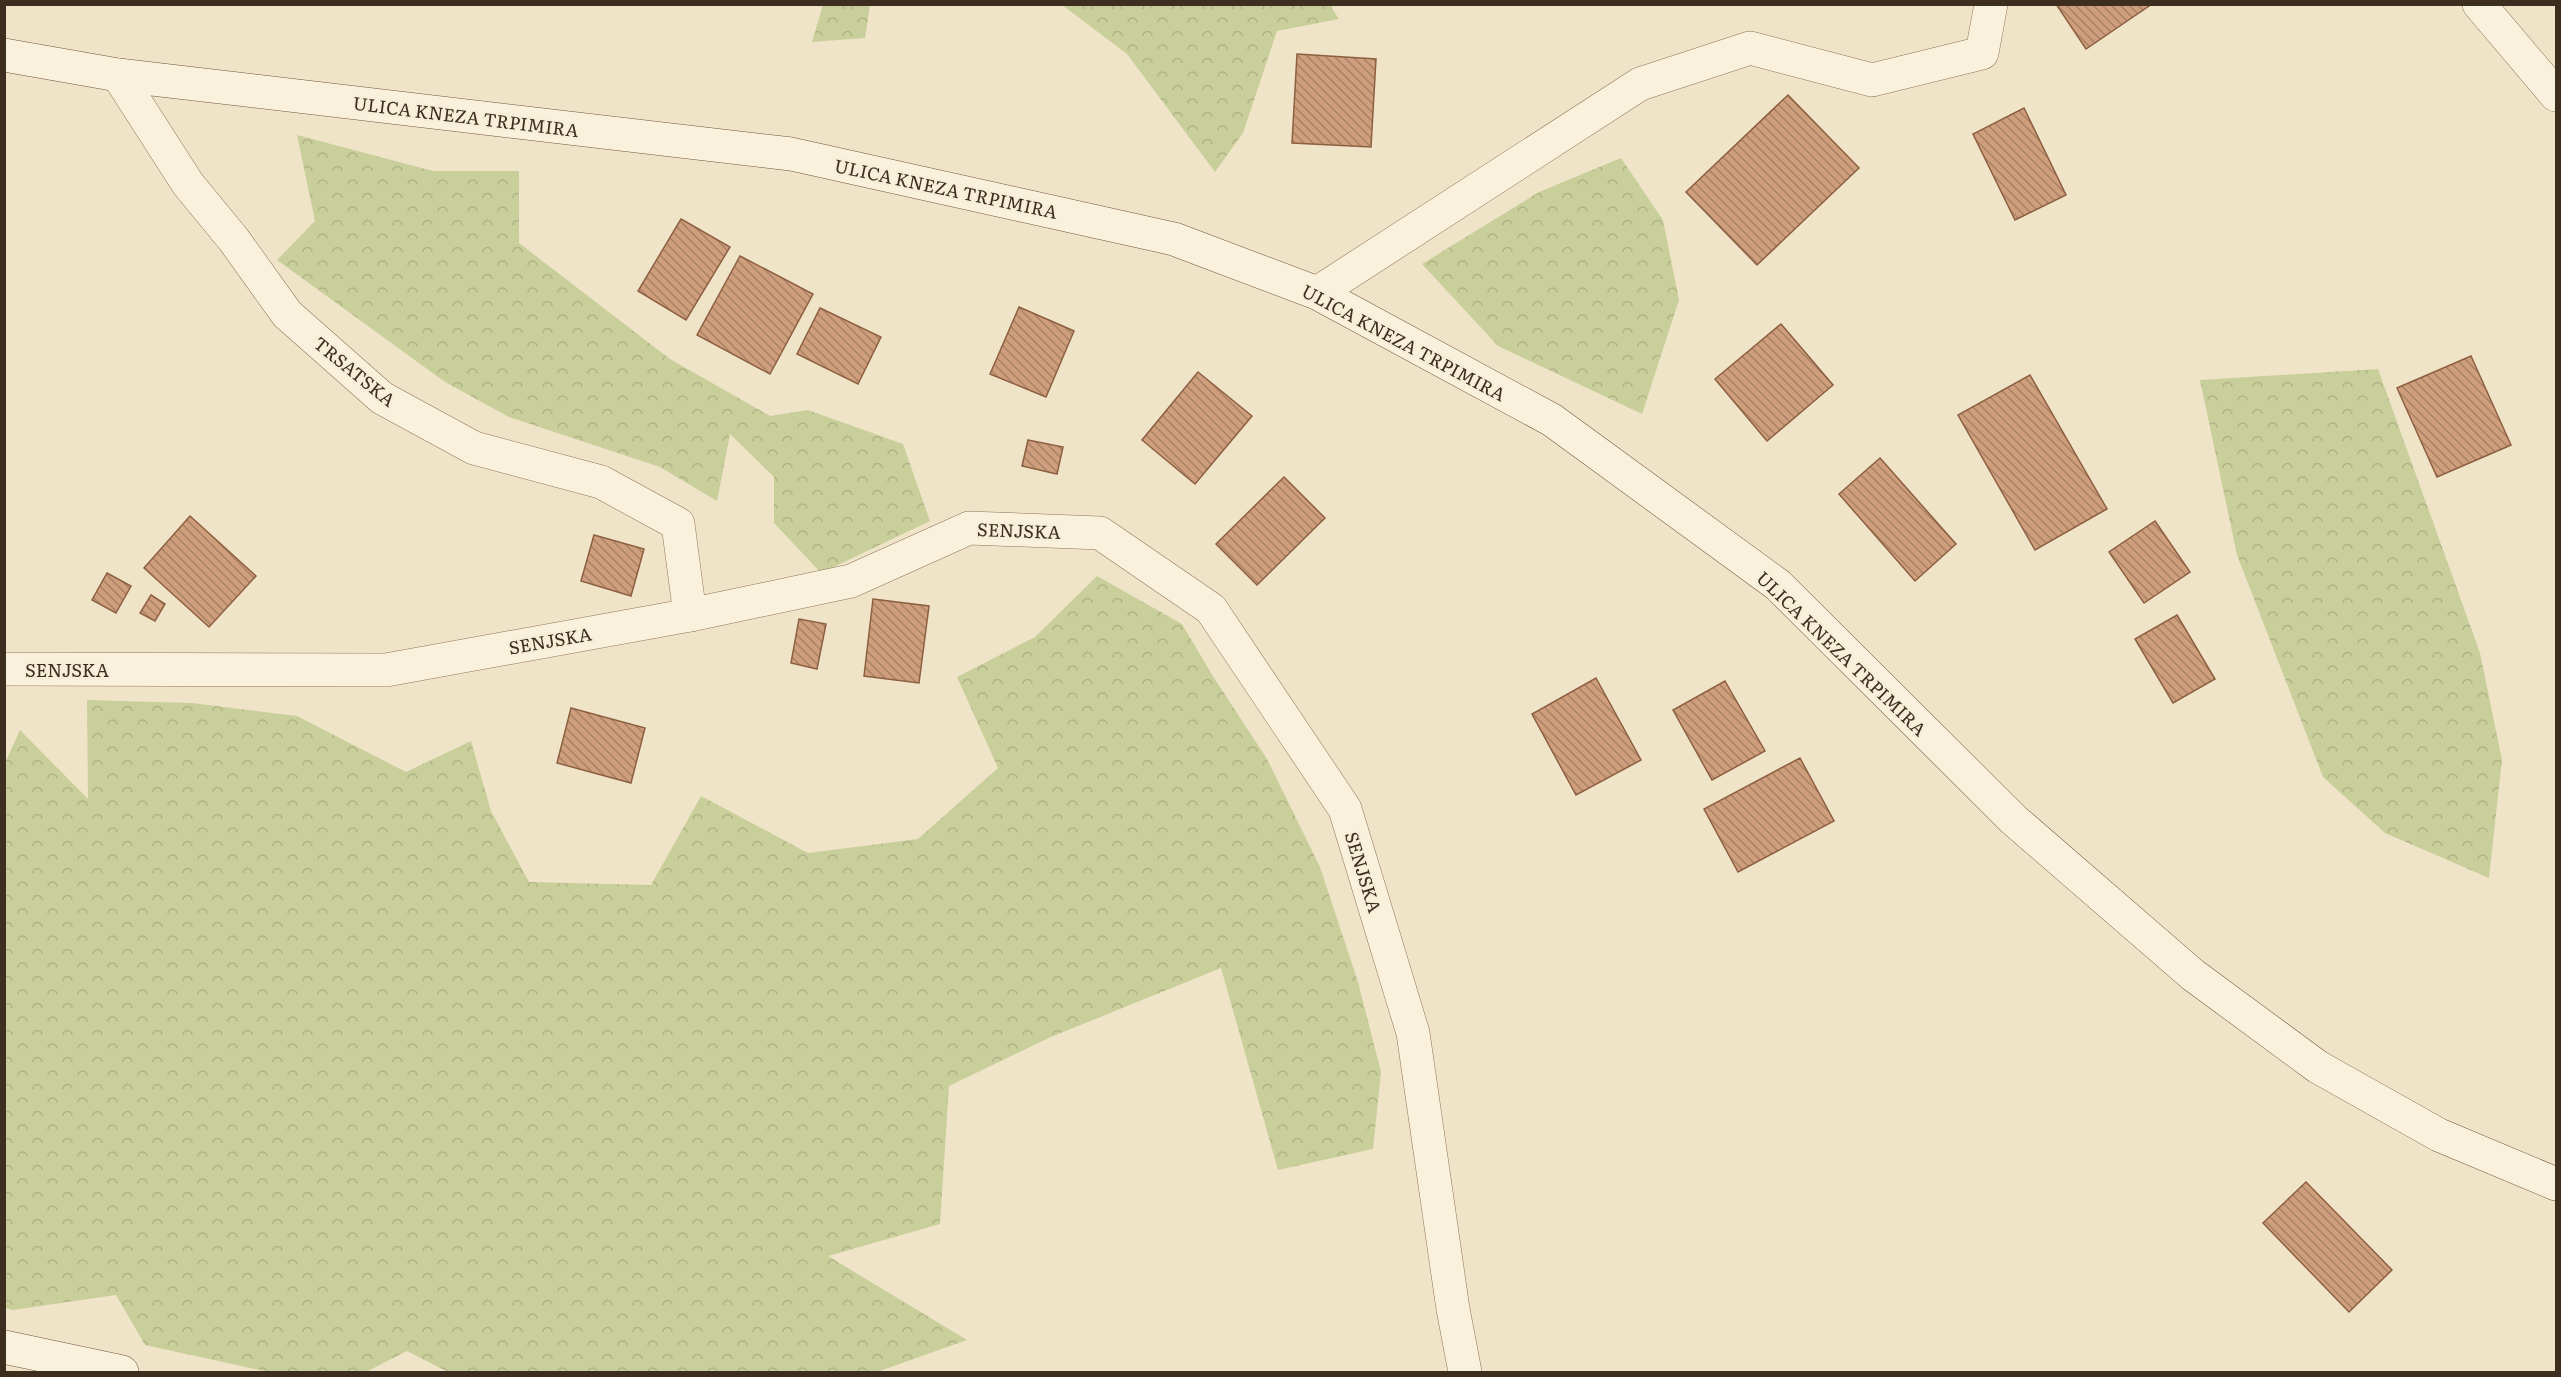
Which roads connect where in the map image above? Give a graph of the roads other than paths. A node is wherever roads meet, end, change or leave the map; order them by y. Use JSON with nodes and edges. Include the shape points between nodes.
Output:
{"nodes":[{"id":1,"x":1991,"y":4,"type":"edge"},
{"id":2,"x":2480,"y":4,"type":"edge"},
{"id":3,"x":8,"y":50,"type":"edge"},
{"id":4,"x":118,"y":75,"type":"junction"},
{"id":5,"x":2556,"y":95,"type":"edge"},
{"id":6,"x":1317,"y":293,"type":"junction"},
{"id":7,"x":690,"y":615,"type":"junction"},
{"id":8,"x":4,"y":669,"type":"edge"},
{"id":9,"x":2556,"y":1184,"type":"edge"},
{"id":10,"x":4,"y":1347,"type":"edge"},
{"id":11,"x":122,"y":1372,"type":"edge"},
{"id":12,"x":1465,"y":1372,"type":"edge"}],
"edges":[{"from":1,"to":6,"type":"street","via":[[1982,53],[1872,80],[1750,48],[1640,84]]},
{"from":2,"to":5,"type":"street"},
{"from":3,"to":4,"type":"street","name":"ULICA KNEZA TRPIMIRA"},
{"from":4,"to":6,"type":"street","name":"ULICA KNEZA TRPIMIRA","via":[[791,154],[1174,238]]},
{"from":4,"to":7,"type":"street","name":"TRSATSKA","via":[[188,184],[287,314],[382,398],[474,447],[601,482],[678,524]]},
{"from":6,"to":9,"type":"street","name":"ULICA KNEZA TRPIMIRA","via":[[1552,420],[1778,585],[2014,820],[2193,975],[2319,1067],[2439,1135]]},
{"from":7,"to":8,"type":"street","name":"SENJSKA","via":[[386,670]]},
{"from":7,"to":12,"type":"street","name":"SENJSKA","via":[[851,581],[969,528],[1100,532],[1211,609],[1345,809],[1413,1033]]},
{"from":10,"to":11,"type":"street"}]}
